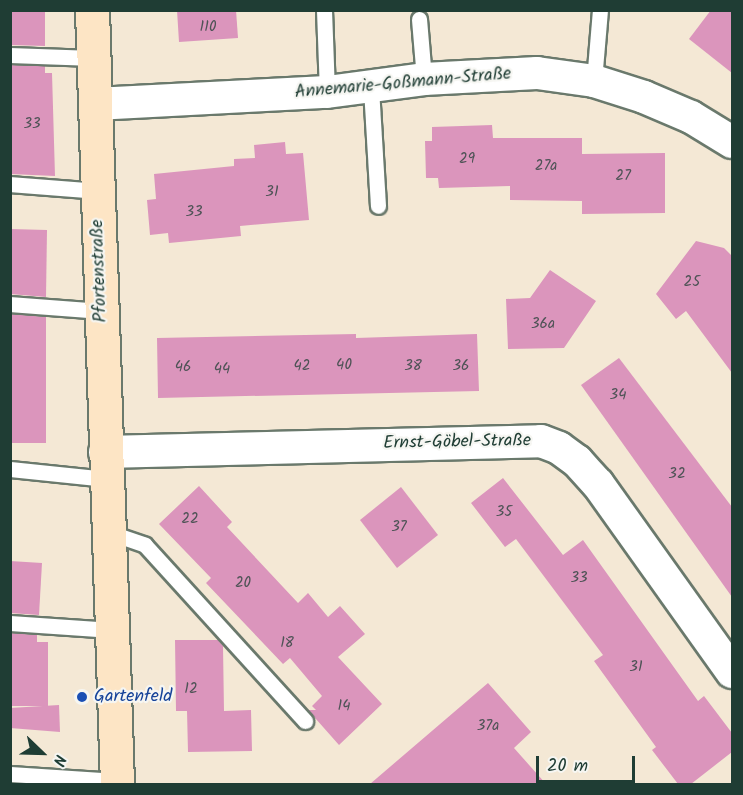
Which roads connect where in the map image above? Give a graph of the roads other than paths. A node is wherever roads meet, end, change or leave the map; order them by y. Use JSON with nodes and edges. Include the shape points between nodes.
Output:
{"nodes":[{"id":1,"x":92,"y":10,"type":"edge"},
{"id":2,"x":324,"y":10,"type":"edge"},
{"id":3,"x":600,"y":10,"type":"edge"},
{"id":4,"x":419,"y":19,"type":"dead end"},
{"id":5,"x":10,"y":55,"type":"edge"},
{"id":6,"x":93,"y":58,"type":"junction"},
{"id":7,"x":424,"y":79,"type":"junction"},
{"id":8,"x":594,"y":81,"type":"junction"},
{"id":9,"x":371,"y":88,"type":"junction"},
{"id":10,"x":327,"y":92,"type":"junction"},
{"id":11,"x":95,"y":104,"type":"junction"},
{"id":12,"x":732,"y":142,"type":"edge"},
{"id":13,"x":10,"y":184,"type":"edge"},
{"id":14,"x":98,"y":191,"type":"junction"},
{"id":15,"x":378,"y":206,"type":"dead end"},
{"id":16,"x":10,"y":304,"type":"edge"},
{"id":17,"x":101,"y":311,"type":"junction"},
{"id":18,"x":106,"y":466,"type":"junction"},
{"id":19,"x":10,"y":469,"type":"edge"},
{"id":20,"x":108,"y":532,"type":"junction"},
{"id":21,"x":10,"y":623,"type":"edge"},
{"id":22,"x":112,"y":630,"type":"junction"},
{"id":23,"x":732,"y":672,"type":"edge"},
{"id":24,"x":306,"y":721,"type":"dead end"},
{"id":25,"x":10,"y":774,"type":"edge"},
{"id":26,"x":117,"y":783,"type":"edge"}],
"edges":[{"from":1,"to":6,"type":"street","name":"Pfortenstraße"},
{"from":2,"to":10,"type":"lane"},
{"from":3,"to":8,"type":"lane"},
{"from":4,"to":7,"type":"lane"},
{"from":5,"to":6,"type":"lane"},
{"from":6,"to":11,"type":"street","name":"Pfortenstraße"},
{"from":7,"to":8,"type":"street","name":"Annemarie-Goßmann-Straße","via":[[537,73]]},
{"from":7,"to":9,"type":"street","name":"Annemarie-Goßmann-Straße"},
{"from":8,"to":12,"type":"street","name":"Annemarie-Goßmann-Straße","via":[[691,117]]},
{"from":9,"to":10,"type":"street","name":"Annemarie-Goßmann-Straße"},
{"from":9,"to":15,"type":"lane"},
{"from":10,"to":11,"type":"street","name":"Annemarie-Goßmann-Straße"},
{"from":11,"to":14,"type":"street","name":"Pfortenstraße"},
{"from":13,"to":14,"type":"lane"},
{"from":14,"to":17,"type":"street","name":"Pfortenstraße"},
{"from":16,"to":17,"type":"lane"},
{"from":17,"to":18,"type":"street","name":"Pfortenstraße"},
{"from":18,"to":19,"type":"lane"},
{"from":18,"to":20,"type":"street","name":"Pfortenstraße"},
{"from":18,"to":23,"type":"street","name":"Ernst-Göbel-Straße","via":[[541,441],[577,461],[598,484]]},
{"from":20,"to":22,"type":"street","name":"Pfortenstraße"},
{"from":20,"to":24,"type":"lane","via":[[145,544]]},
{"from":21,"to":22,"type":"lane"},
{"from":22,"to":26,"type":"street","name":"Pfortenstraße"},
{"from":25,"to":26,"type":"lane"}]}
